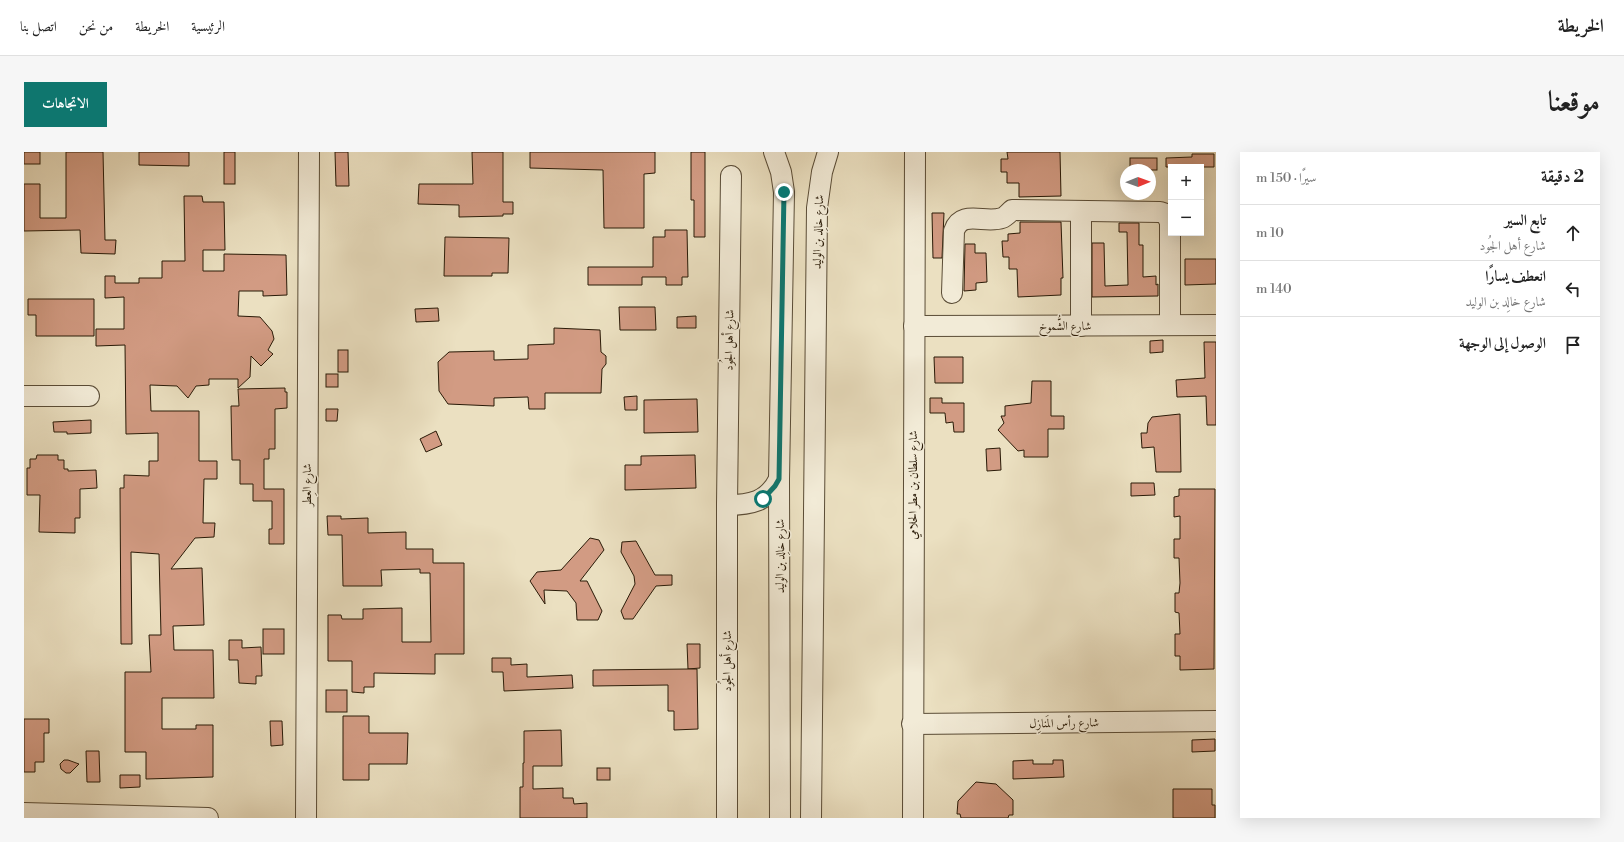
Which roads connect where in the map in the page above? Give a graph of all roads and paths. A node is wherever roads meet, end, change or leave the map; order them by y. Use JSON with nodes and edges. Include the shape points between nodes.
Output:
{"nodes":[{"id":1,"x":309,"y":152,"type":"edge"},
{"id":2,"x":774,"y":152,"type":"edge"},
{"id":3,"x":828,"y":152,"type":"edge"},
{"id":4,"x":915,"y":152,"type":"edge"},
{"id":5,"x":731,"y":176,"type":"dead end"},
{"id":6,"x":1081,"y":212,"type":"junction"},
{"id":7,"x":952,"y":293,"type":"dead end"},
{"id":8,"x":1170,"y":325,"type":"junction"},
{"id":9,"x":1216,"y":325,"type":"edge"},
{"id":10,"x":914,"y":326,"type":"junction"},
{"id":11,"x":1081,"y":326,"type":"junction"},
{"id":12,"x":24,"y":396,"type":"edge"},
{"id":13,"x":89,"y":396,"type":"dead end"},
{"id":14,"x":779,"y":479,"type":"junction"},
{"id":15,"x":727,"y":505,"type":"junction"},
{"id":16,"x":747,"y":505,"type":"junction"},
{"id":17,"x":780,"y":530,"type":"junction"},
{"id":18,"x":1216,"y":721,"type":"edge"},
{"id":19,"x":912,"y":724,"type":"junction"},
{"id":20,"x":779,"y":730,"type":"junction"},
{"id":21,"x":810,"y":771,"type":"junction"},
{"id":22,"x":24,"y":813,"type":"edge"},
{"id":23,"x":62,"y":816,"type":"edge"},
{"id":24,"x":101,"y":817,"type":"edge"},
{"id":25,"x":141,"y":817,"type":"edge"},
{"id":26,"x":208,"y":818,"type":"edge"},
{"id":27,"x":306,"y":818,"type":"edge"},
{"id":28,"x":727,"y":818,"type":"edge"},
{"id":29,"x":780,"y":818,"type":"edge"},
{"id":30,"x":811,"y":818,"type":"edge"},
{"id":31,"x":913,"y":818,"type":"edge"}],
"edges":[{"from":1,"to":27,"type":"street","name":"شارع العِطر"},
{"from":2,"to":14,"type":"street","name":"شارع خالِد بن الوليد","via":[[784,192]]},
{"from":3,"to":21,"type":"street","name":"شارع خالِد بن الوليد","via":[[822,172],[817,208]]},
{"from":4,"to":10,"type":"street","name":"شارع سلطان بن مطر الحلامي"},
{"from":5,"to":15,"type":"street","name":"شارع أهل الجُود"},
{"from":6,"to":7,"type":"street","via":[[1012,210],[1002,218],[962,219],[956,224],[954,231]]},
{"from":6,"to":8,"type":"street","via":[[1160,212],[1167,216],[1171,229]]},
{"from":6,"to":11,"type":"street"},
{"from":8,"to":9,"type":"street","name":"شارع الشُّموخ"},
{"from":8,"to":11,"type":"street","name":"شارع الشُّموخ"},
{"from":10,"to":11,"type":"street","name":"شارع الشُّموخ"},
{"from":10,"to":19,"type":"street","name":"شارع سلطان بن مطر الحلامي"},
{"from":12,"to":13,"type":"street"},
{"from":14,"to":16,"type":"street","via":[[763,499]]},
{"from":14,"to":17,"type":"street","name":"شارع خالِد بن الوليد"},
{"from":15,"to":16,"type":"street"},
{"from":15,"to":28,"type":"street","name":"شارع أهل الجُود"},
{"from":16,"to":17,"type":"street","via":[[767,513]]},
{"from":17,"to":20,"type":"street","name":"شارع خالِد بن الوليد"},
{"from":18,"to":19,"type":"street","name":"شارع رأس المَنازِل"},
{"from":19,"to":31,"type":"street","name":"شارع سلطان بن مطر الحلامي"},
{"from":20,"to":21,"type":"street","via":[[792,729],[797,732],[800,737],[801,758]]},
{"from":20,"to":29,"type":"street","name":"شارع خالِد بن الوليد"},
{"from":21,"to":30,"type":"street","name":"شارع خالِد بن الوليد"},
{"from":22,"to":23,"type":"street"},
{"from":23,"to":24,"type":"street"},
{"from":24,"to":25,"type":"street"},
{"from":25,"to":26,"type":"street"}]}
